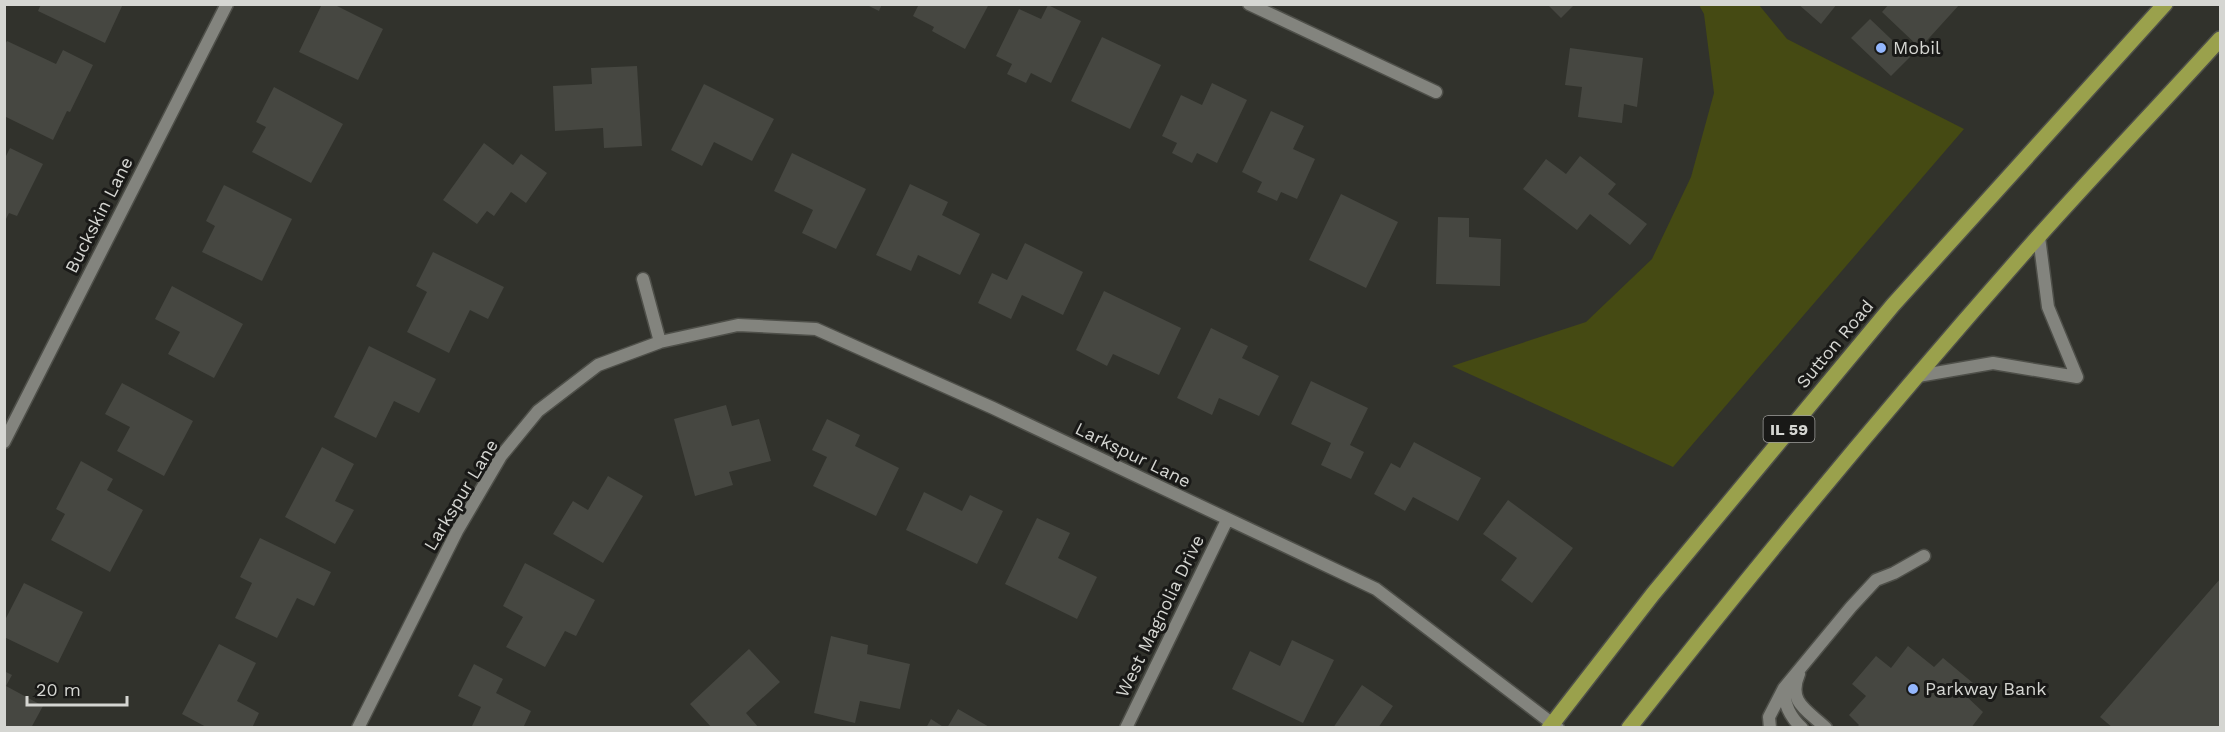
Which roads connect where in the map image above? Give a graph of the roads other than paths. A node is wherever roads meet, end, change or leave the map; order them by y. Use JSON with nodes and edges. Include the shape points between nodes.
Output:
{"nodes":[{"id":1,"x":226,"y":4,"type":"edge"},
{"id":2,"x":1249,"y":4,"type":"edge"},
{"id":3,"x":2165,"y":4,"type":"edge"},
{"id":4,"x":2220,"y":39,"type":"edge"},
{"id":5,"x":1436,"y":92,"type":"dead end"},
{"id":6,"x":2038,"y":237,"type":"junction"},
{"id":7,"x":643,"y":279,"type":"dead end"},
{"id":8,"x":660,"y":342,"type":"junction"},
{"id":9,"x":1918,"y":376,"type":"junction"},
{"id":10,"x":4,"y":442,"type":"edge"},
{"id":11,"x":1227,"y":520,"type":"junction"},
{"id":12,"x":1924,"y":556,"type":"dead end"},
{"id":13,"x":1803,"y":664,"type":"junction"},
{"id":14,"x":1784,"y":688,"type":"junction"},
{"id":15,"x":1772,"y":712,"type":"junction"},
{"id":16,"x":1553,"y":726,"type":"edge"},
{"id":17,"x":358,"y":728,"type":"edge"},
{"id":18,"x":1126,"y":728,"type":"edge"},
{"id":19,"x":1629,"y":728,"type":"edge"},
{"id":20,"x":1770,"y":728,"type":"edge"},
{"id":21,"x":1779,"y":728,"type":"edge"},
{"id":22,"x":1802,"y":728,"type":"edge"},
{"id":23,"x":1826,"y":728,"type":"edge"}],
"edges":[{"from":1,"to":10,"type":"street","name":"Buckskin Lane"},
{"from":2,"to":5,"type":"street"},
{"from":3,"to":16,"type":"main road","name":"Sutton Road","number":"IL 59","via":[[1893,305],[1653,594]]},
{"from":4,"to":6,"type":"main road"},
{"from":6,"to":9,"type":"main road"},
{"from":6,"to":9,"type":"street","via":[[2048,307],[2077,377],[1993,363]]},
{"from":7,"to":8,"type":"street"},
{"from":8,"to":11,"type":"street","name":"Larkspur Lane","via":[[738,325],[816,329]]},
{"from":8,"to":17,"type":"street","name":"Larkspur Lane","via":[[598,365],[538,411],[501,456],[457,531]]},
{"from":9,"to":19,"type":"main road"},
{"from":11,"to":16,"type":"street","name":"Larkspur Lane","via":[[1376,589]]},
{"from":11,"to":18,"type":"street","name":"West Magnolia Drive"},
{"from":12,"to":13,"type":"street","via":[[1876,580]]},
{"from":13,"to":14,"type":"street"},
{"from":13,"to":23,"type":"street","via":[[1794,685],[1798,702]]},
{"from":14,"to":15,"type":"street"},
{"from":14,"to":22,"type":"street","via":[[1784,703]]},
{"from":15,"to":20,"type":"street"},
{"from":15,"to":21,"type":"street"}]}
